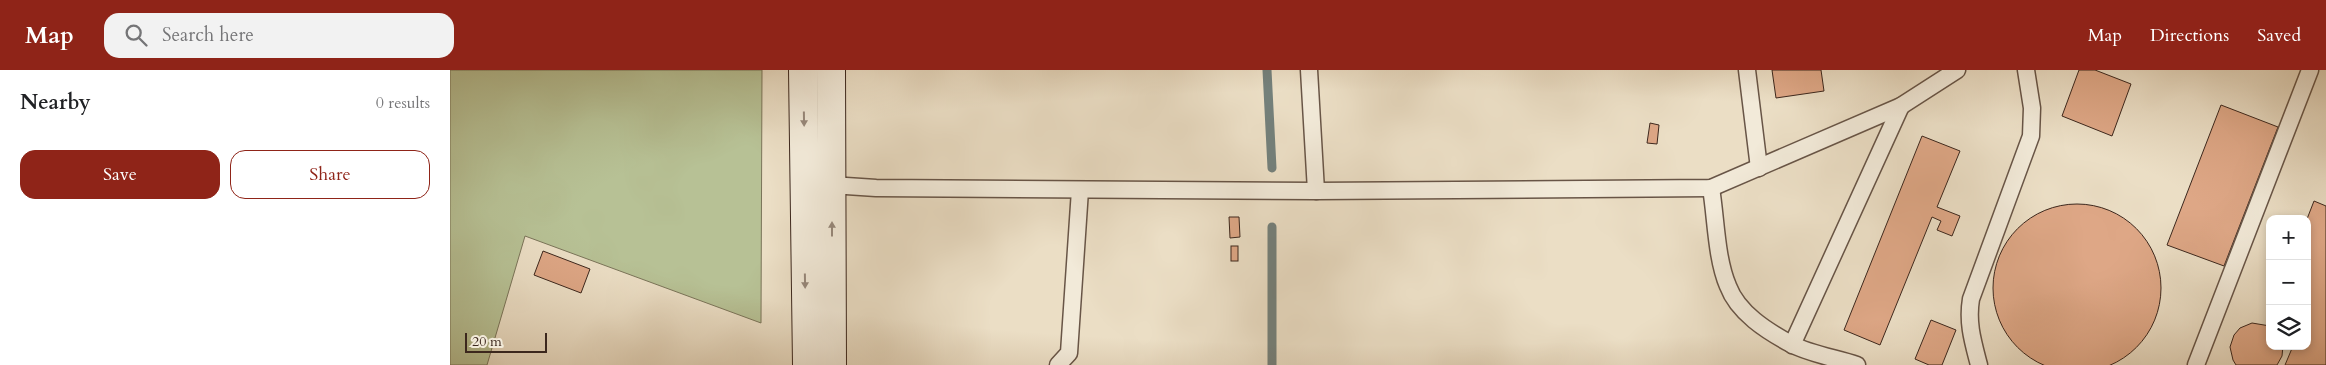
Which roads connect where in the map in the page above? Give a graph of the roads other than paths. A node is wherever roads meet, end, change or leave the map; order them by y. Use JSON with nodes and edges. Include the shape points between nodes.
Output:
{"nodes":[{"id":1,"x":803,"y":70,"type":"edge"},
{"id":2,"x":831,"y":70,"type":"edge"},
{"id":3,"x":1309,"y":70,"type":"edge"},
{"id":4,"x":1747,"y":70,"type":"edge"},
{"id":5,"x":1957,"y":70,"type":"edge"},
{"id":6,"x":2026,"y":70,"type":"edge"},
{"id":7,"x":2310,"y":70,"type":"edge"},
{"id":8,"x":1901,"y":106,"type":"junction"},
{"id":9,"x":1759,"y":168,"type":"junction"},
{"id":10,"x":832,"y":185,"type":"junction"},
{"id":11,"x":1711,"y":188,"type":"junction"},
{"id":12,"x":1080,"y":190,"type":"junction"},
{"id":13,"x":1316,"y":191,"type":"junction"},
{"id":14,"x":1792,"y":345,"type":"junction"},
{"id":15,"x":806,"y":365,"type":"edge"},
{"id":16,"x":832,"y":365,"type":"edge"},
{"id":17,"x":1058,"y":365,"type":"edge"},
{"id":18,"x":1857,"y":365,"type":"edge"},
{"id":19,"x":1980,"y":365,"type":"edge"},
{"id":20,"x":2196,"y":365,"type":"edge"}],
"edges":[{"from":1,"to":15,"type":"main road","one_way":true},
{"from":2,"to":10,"type":"main road"},
{"from":3,"to":13,"type":"lane"},
{"from":4,"to":9,"type":"lane"},
{"from":5,"to":8,"type":"lane"},
{"from":6,"to":19,"type":"lane","via":[[2032,108],[2030,136],[1968,314]]},
{"from":7,"to":20,"type":"lane"},
{"from":8,"to":9,"type":"lane"},
{"from":8,"to":14,"type":"lane"},
{"from":9,"to":11,"type":"lane"},
{"from":10,"to":12,"type":"lane"},
{"from":16,"to":10,"type":"main road","one_way":true},
{"from":11,"to":13,"type":"lane"},
{"from":11,"to":14,"type":"lane","via":[[1722,266],[1735,301],[1746,313]]},
{"from":12,"to":13,"type":"lane"},
{"from":12,"to":17,"type":"lane","via":[[1069,353]]},
{"from":14,"to":18,"type":"lane"}]}
